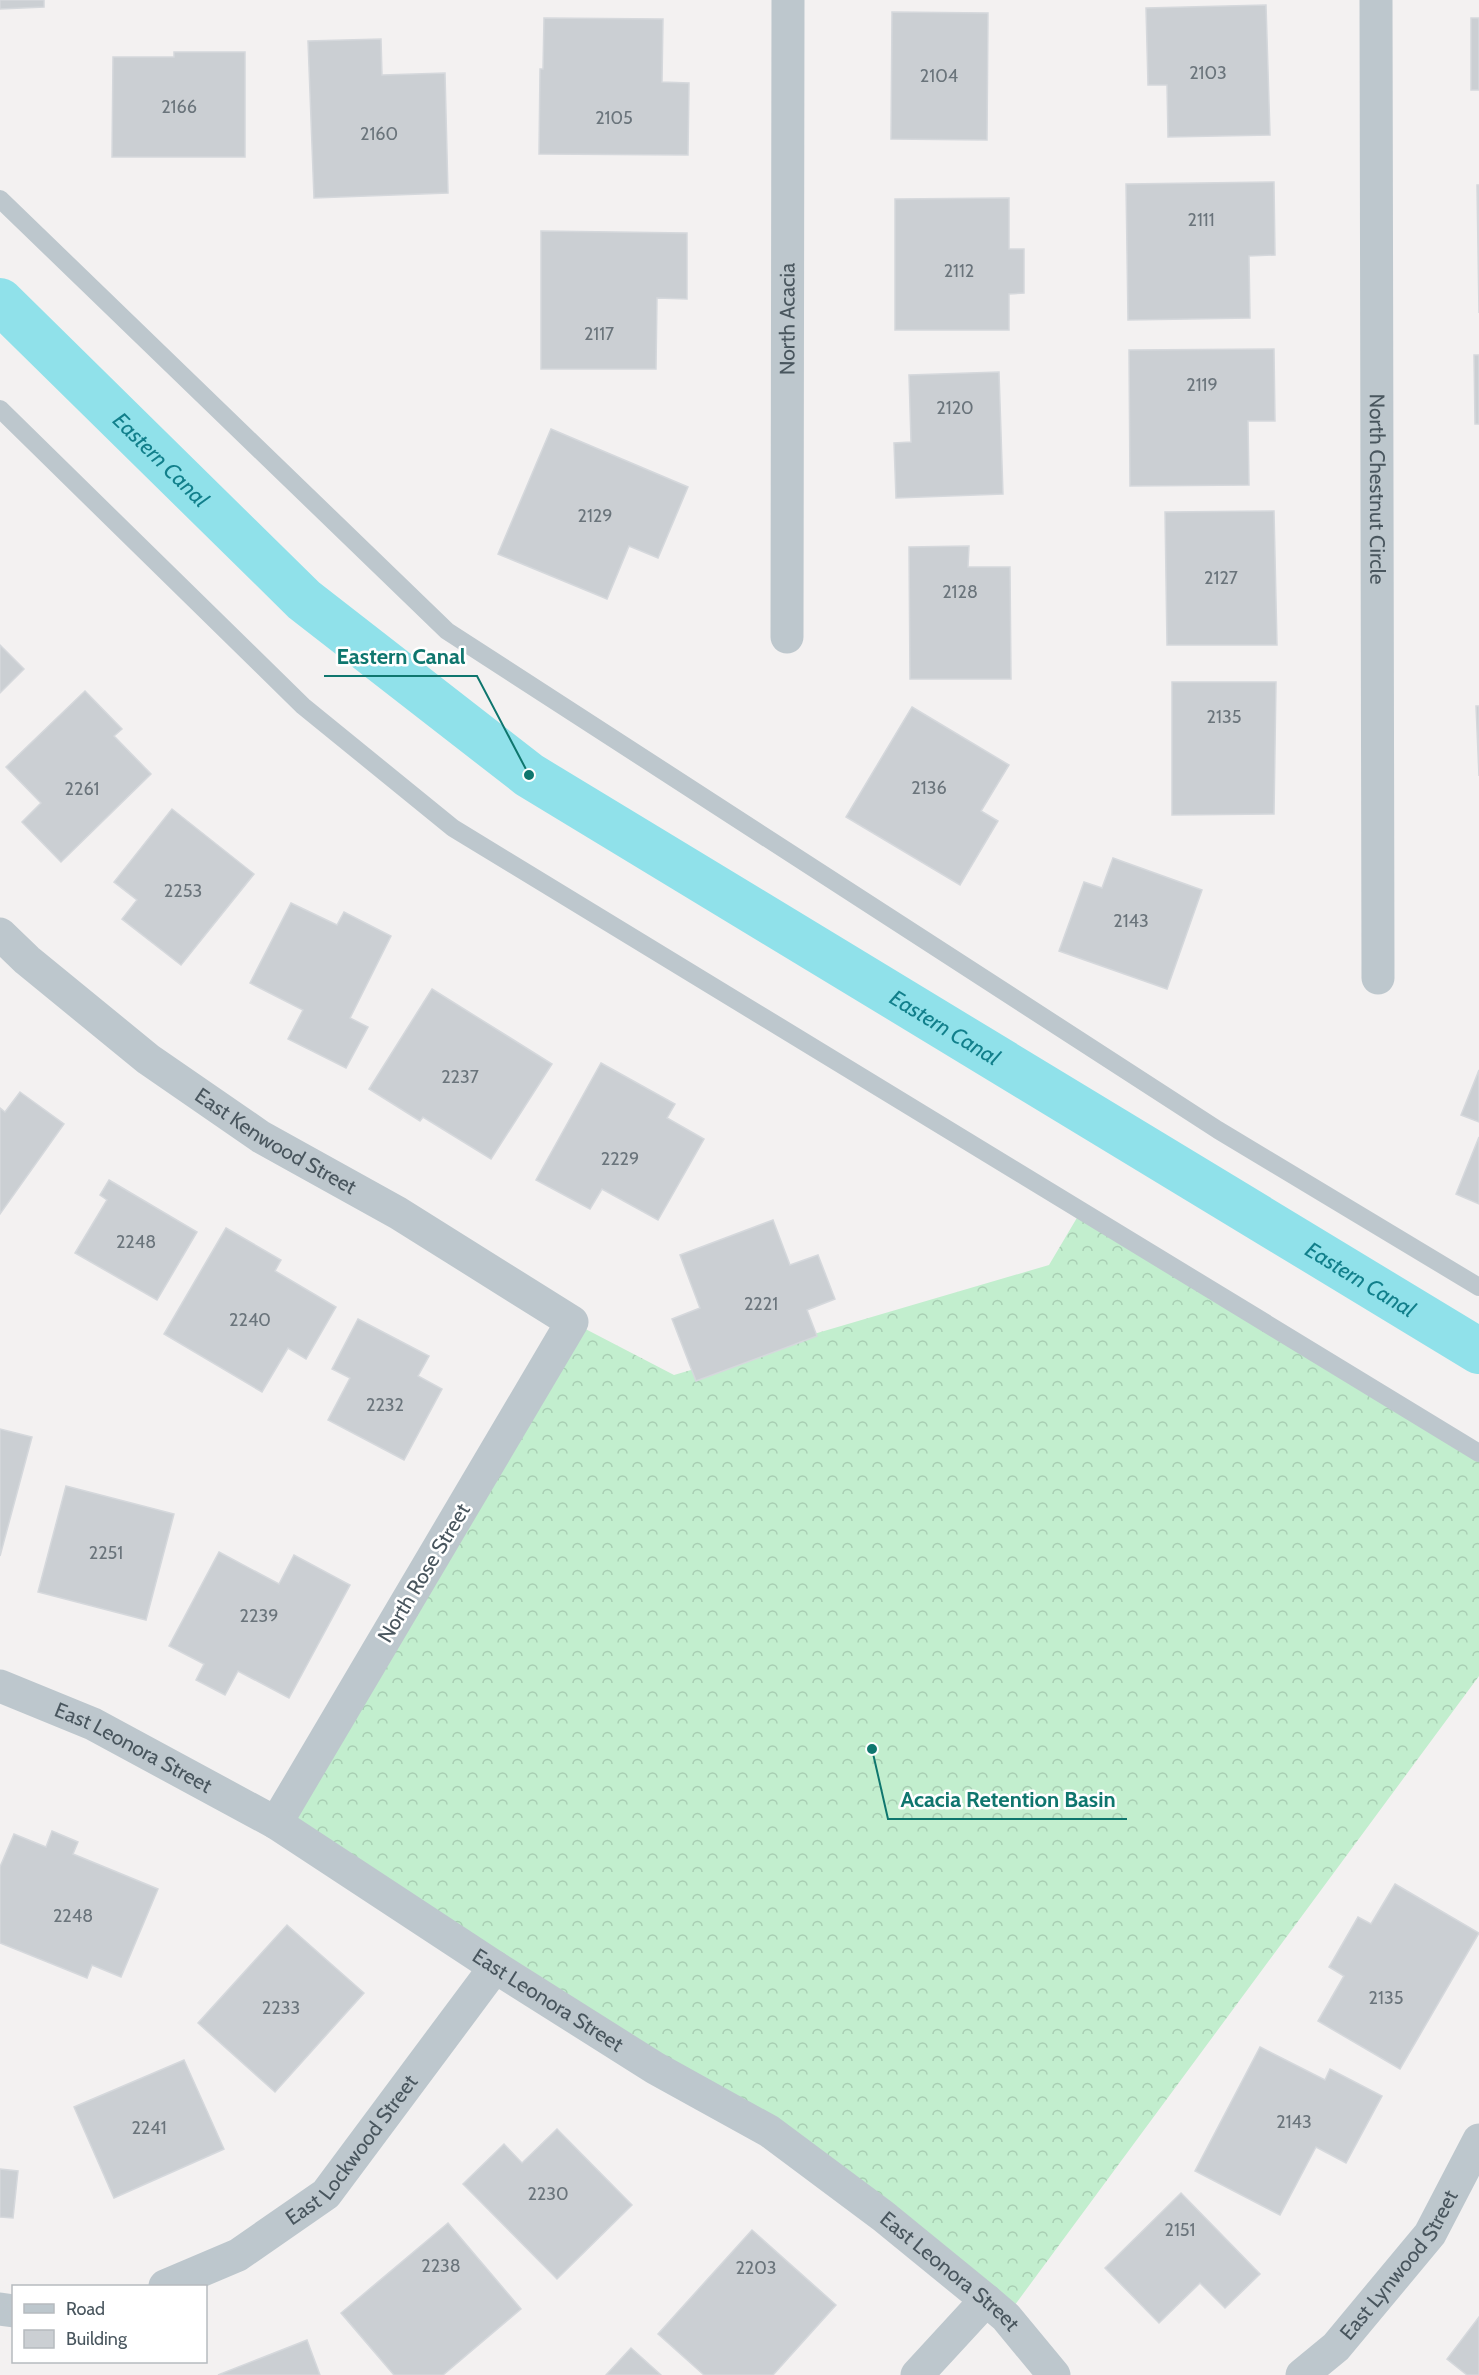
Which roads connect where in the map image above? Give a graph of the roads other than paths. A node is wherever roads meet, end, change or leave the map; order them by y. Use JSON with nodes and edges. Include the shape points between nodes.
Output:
{"nodes":[{"id":1,"x":788,"y":0,"type":"edge"},
{"id":2,"x":1376,"y":0,"type":"edge"},
{"id":3,"x":0,"y":198,"type":"edge"},
{"id":4,"x":0,"y":409,"type":"edge"},
{"id":5,"x":787,"y":637,"type":"dead end"},
{"id":6,"x":0,"y":934,"type":"edge"},
{"id":7,"x":1377,"y":978,"type":"dead end"},
{"id":8,"x":1479,"y":1287,"type":"edge"},
{"id":9,"x":572,"y":1322,"type":"joint"},
{"id":10,"x":1479,"y":1453,"type":"edge"},
{"id":11,"x":0,"y":1686,"type":"edge"},
{"id":12,"x":276,"y":1823,"type":"junction"},
{"id":13,"x":495,"y":1967,"type":"junction"},
{"id":14,"x":1479,"y":2140,"type":"edge"},
{"id":15,"x":167,"y":2285,"type":"edge"},
{"id":16,"x":986,"y":2300,"type":"junction"},
{"id":17,"x":917,"y":2375,"type":"edge"},
{"id":18,"x":1054,"y":2375,"type":"edge"},
{"id":19,"x":1302,"y":2375,"type":"edge"}],
"edges":[{"from":1,"to":5,"type":"street","name":"North Acacia"},
{"from":2,"to":7,"type":"street","name":"North Chestnut Circle"},
{"from":3,"to":8,"type":"lane","via":[[447,631],[1218,1130]]},
{"from":4,"to":10,"type":"lane","via":[[303,706],[453,828]]},
{"from":6,"to":9,"type":"street","name":"East Kenwood Street","via":[[148,1059],[261,1137],[398,1213]]},
{"from":9,"to":12,"type":"street","name":"North Rose Street"},
{"from":11,"to":12,"type":"street","name":"East Leonora Street","via":[[93,1724]]},
{"from":12,"to":13,"type":"street","name":"East Leonora Street"},
{"from":13,"to":15,"type":"street","name":"East Lockwood Street","via":[[326,2194],[237,2255]]},
{"from":13,"to":16,"type":"street","name":"East Leonora Street","via":[[655,2068],[769,2131]]},
{"from":14,"to":19,"type":"street","name":"East Lynwood Street","via":[[1430,2234],[1336,2347]]},
{"from":16,"to":17,"type":"street"},
{"from":16,"to":18,"type":"street","name":"East Leonora Street","via":[[1006,2317]]}]}
